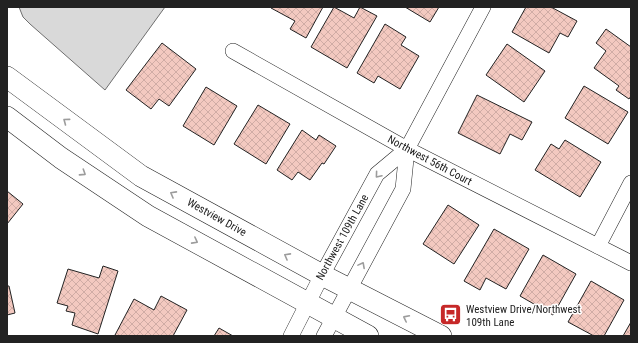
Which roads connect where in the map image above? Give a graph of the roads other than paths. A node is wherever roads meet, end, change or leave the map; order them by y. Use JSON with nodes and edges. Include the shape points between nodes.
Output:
{"nodes":[{"id":1,"x":483,"y":7,"type":"edge"},
{"id":2,"x":233,"y":52,"type":"dead end"},
{"id":3,"x":7,"y":76,"type":"edge"},
{"id":4,"x":7,"y":117,"type":"edge"},
{"id":5,"x":407,"y":149,"type":"junction"},
{"id":6,"x":631,"y":183,"type":"edge"},
{"id":7,"x":598,"y":246,"type":"junction"},
{"id":8,"x":631,"y":263,"type":"edge"},
{"id":9,"x":322,"y":274,"type":"junction"},
{"id":10,"x":349,"y":288,"type":"junction"},
{"id":11,"x":308,"y":302,"type":"junction"},
{"id":12,"x":334,"y":318,"type":"junction"},
{"id":13,"x":291,"y":336,"type":"edge"},
{"id":14,"x":324,"y":336,"type":"edge"},
{"id":15,"x":368,"y":336,"type":"edge"},
{"id":16,"x":441,"y":336,"type":"edge"}],
"edges":[{"from":1,"to":5,"type":"street","name":"Northwest 109th Lane"},
{"from":2,"to":5,"type":"street","name":"Northwest 56th Court"},
{"from":9,"to":3,"type":"street","name":"Westview Drive","one_way":true,"via":[[141,176]]},
{"from":4,"to":11,"type":"street","one_way":true,"via":[[61,158],[148,216]]},
{"from":5,"to":7,"type":"street","name":"Northwest 56th Court"},
{"from":5,"to":9,"type":"street","name":"Northwest 109th Lane","one_way":true,"via":[[377,174]]},
{"from":10,"to":5,"type":"street","name":"Northwest 109th Lane","one_way":true,"via":[[403,189]]},
{"from":6,"to":7,"type":"street"},
{"from":7,"to":8,"type":"street","name":"Northwest 56th Court"},
{"from":9,"to":10,"type":"street","name":"Westview Drive"},
{"from":9,"to":11,"type":"street","name":"Northwest 109th Lane"},
{"from":10,"to":12,"type":"street","name":"Northwest 109th Lane"},
{"from":16,"to":10,"type":"street","name":"Westview Drive","one_way":true},
{"from":11,"to":12,"type":"street"},
{"from":11,"to":13,"type":"street","name":"Northwest 109th Lane"},
{"from":12,"to":14,"type":"street","name":"Northwest 109th Lane"},
{"from":12,"to":15,"type":"street"}]}
